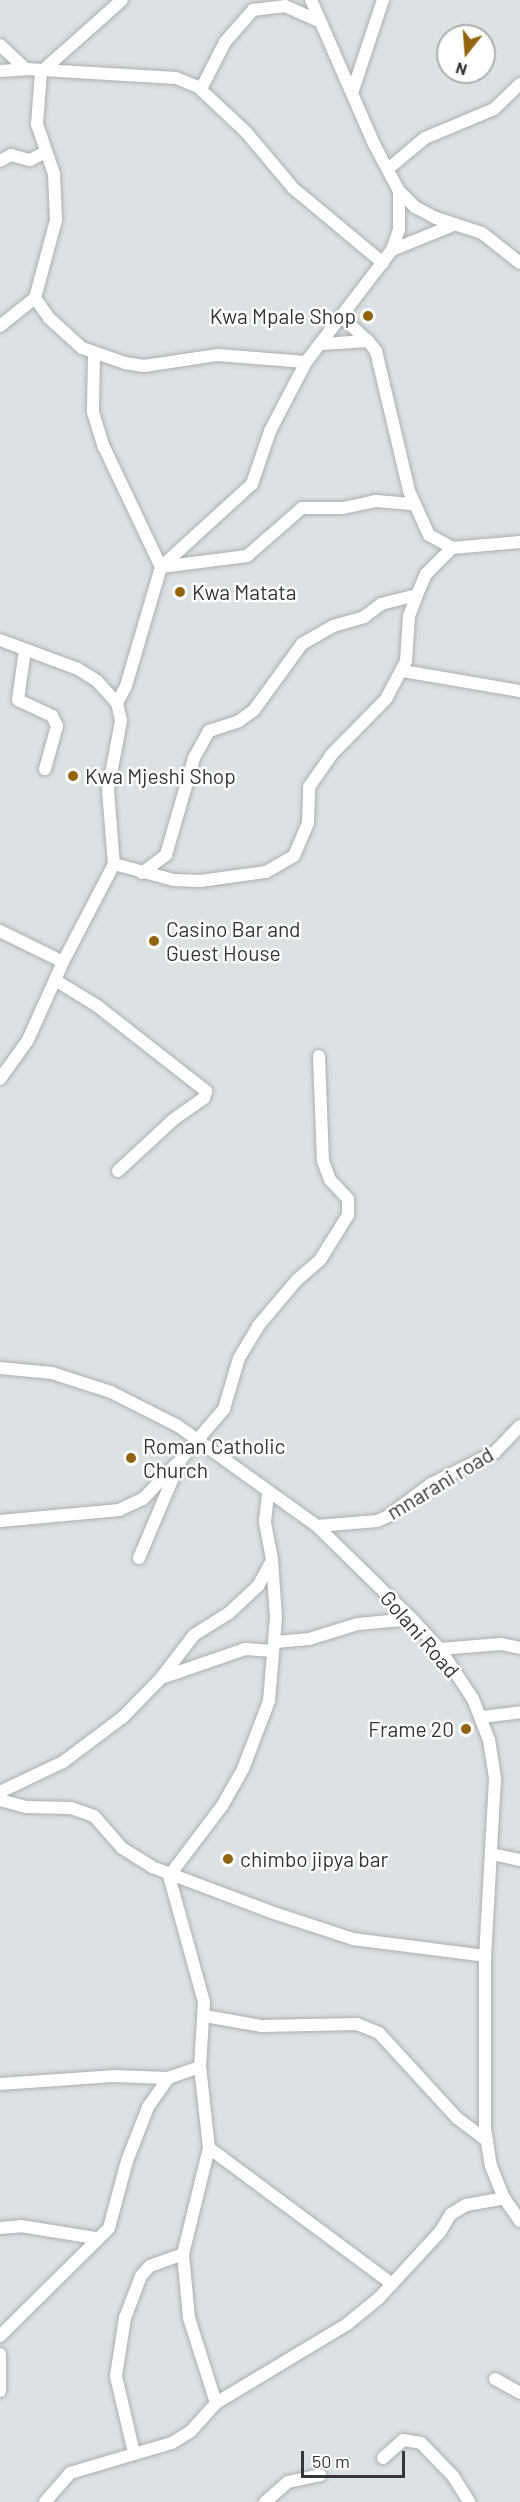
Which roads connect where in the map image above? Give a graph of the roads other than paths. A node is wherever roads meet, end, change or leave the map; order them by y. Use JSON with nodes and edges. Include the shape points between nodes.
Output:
{"nodes":[{"id":1,"x":122,"y":0,"type":"edge"},
{"id":2,"x":312,"y":0,"type":"edge"},
{"id":3,"x":382,"y":0,"type":"edge"},
{"id":4,"x":319,"y":21,"type":"junction"},
{"id":5,"x":0,"y":45,"type":"edge"},
{"id":6,"x":26,"y":69,"type":"junction"},
{"id":7,"x":0,"y":71,"type":"edge"},
{"id":8,"x":41,"y":72,"type":"junction"},
{"id":9,"x":520,"y":84,"type":"edge"},
{"id":10,"x":201,"y":89,"type":"junction"},
{"id":11,"x":353,"y":90,"type":"junction"},
{"id":12,"x":45,"y":152,"type":"junction"},
{"id":13,"x":0,"y":161,"type":"edge"},
{"id":14,"x":389,"y":168,"type":"junction"},
{"id":15,"x":399,"y":191,"type":"junction"},
{"id":16,"x":456,"y":224,"type":"junction"},
{"id":17,"x":392,"y":250,"type":"junction"},
{"id":18,"x":383,"y":263,"type":"junction"},
{"id":19,"x":520,"y":263,"type":"edge"},
{"id":20,"x":35,"y":298,"type":"junction"},
{"id":21,"x":343,"y":318,"type":"junction"},
{"id":22,"x":0,"y":326,"type":"edge"},
{"id":23,"x":368,"y":341,"type":"junction"},
{"id":24,"x":321,"y":344,"type":"junction"},
{"id":25,"x":94,"y":353,"type":"junction"},
{"id":26,"x":306,"y":362,"type":"junction"},
{"id":27,"x":414,"y":504,"type":"junction"},
{"id":28,"x":520,"y":542,"type":"edge"},
{"id":29,"x":452,"y":548,"type":"junction"},
{"id":30,"x":161,"y":567,"type":"junction"},
{"id":31,"x":417,"y":595,"type":"junction"},
{"id":32,"x":0,"y":640,"type":"edge"},
{"id":33,"x":25,"y":650,"type":"junction"},
{"id":34,"x":403,"y":671,"type":"junction"},
{"id":35,"x":520,"y":691,"type":"edge"},
{"id":36,"x":117,"y":703,"type":"junction"},
{"id":37,"x":45,"y":769,"type":"dead end"},
{"id":38,"x":114,"y":864,"type":"junction"},
{"id":39,"x":142,"y":873,"type":"junction"},
{"id":40,"x":0,"y":931,"type":"edge"},
{"id":41,"x":63,"y":962,"type":"junction"},
{"id":42,"x":55,"y":980,"type":"junction"},
{"id":43,"x":319,"y":1056,"type":"dead end"},
{"id":44,"x":0,"y":1079,"type":"edge"},
{"id":45,"x":118,"y":1171,"type":"dead end"},
{"id":46,"x":0,"y":1368,"type":"edge"},
{"id":47,"x":520,"y":1426,"type":"edge"},
{"id":48,"x":196,"y":1439,"type":"junction"},
{"id":49,"x":181,"y":1459,"type":"junction"},
{"id":50,"x":268,"y":1491,"type":"junction"},
{"id":51,"x":0,"y":1521,"type":"edge"},
{"id":52,"x":317,"y":1526,"type":"junction"},
{"id":53,"x":139,"y":1558,"type":"dead end"},
{"id":54,"x":272,"y":1559,"type":"junction"},
{"id":55,"x":412,"y":1619,"type":"junction"},
{"id":56,"x":274,"y":1647,"type":"junction"},
{"id":57,"x":520,"y":1648,"type":"edge"},
{"id":58,"x":440,"y":1649,"type":"junction"},
{"id":59,"x":161,"y":1678,"type":"junction"},
{"id":60,"x":520,"y":1712,"type":"edge"},
{"id":61,"x":482,"y":1717,"type":"junction"},
{"id":62,"x":0,"y":1792,"type":"edge"},
{"id":63,"x":0,"y":1800,"type":"edge"},
{"id":64,"x":492,"y":1854,"type":"junction"},
{"id":65,"x":520,"y":1860,"type":"edge"},
{"id":66,"x":169,"y":1876,"type":"junction"},
{"id":67,"x":485,"y":1956,"type":"junction"},
{"id":68,"x":205,"y":2016,"type":"junction"},
{"id":69,"x":200,"y":2067,"type":"junction"},
{"id":70,"x":168,"y":2078,"type":"junction"},
{"id":71,"x":0,"y":2084,"type":"edge"},
{"id":72,"x":487,"y":2141,"type":"junction"},
{"id":73,"x":209,"y":2148,"type":"junction"},
{"id":74,"x":504,"y":2198,"type":"junction"},
{"id":75,"x":520,"y":2221,"type":"edge"},
{"id":76,"x":0,"y":2228,"type":"edge"},
{"id":77,"x":95,"y":2238,"type":"junction"},
{"id":78,"x":183,"y":2254,"type":"junction"},
{"id":79,"x":392,"y":2284,"type":"junction"},
{"id":80,"x":0,"y":2336,"type":"edge"},
{"id":81,"x":0,"y":2354,"type":"edge"},
{"id":82,"x":495,"y":2379,"type":"dead end"},
{"id":83,"x":0,"y":2391,"type":"edge"},
{"id":84,"x":520,"y":2393,"type":"edge"},
{"id":85,"x":216,"y":2403,"type":"junction"},
{"id":86,"x":134,"y":2453,"type":"junction"},
{"id":87,"x":382,"y":2458,"type":"dead end"},
{"id":88,"x":320,"y":2475,"type":"dead end"},
{"id":89,"x":45,"y":2502,"type":"edge"},
{"id":90,"x":265,"y":2502,"type":"edge"},
{"id":91,"x":469,"y":2502,"type":"edge"}],
"edges":[{"from":1,"to":8,"type":"street"},
{"from":2,"to":4,"type":"street"},
{"from":3,"to":11,"type":"street"},
{"from":4,"to":10,"type":"street","via":[[285,6],[253,10],[225,42]]},
{"from":4,"to":11,"type":"street"},
{"from":5,"to":6,"type":"street"},
{"from":6,"to":7,"type":"street"},
{"from":6,"to":8,"type":"street"},
{"from":8,"to":10,"type":"street","via":[[176,78]]},
{"from":8,"to":12,"type":"street","via":[[37,124]]},
{"from":9,"to":14,"type":"street","via":[[494,109],[425,138]]},
{"from":10,"to":18,"type":"street","via":[[246,132],[293,188]]},
{"from":11,"to":14,"type":"street","via":[[374,144]]},
{"from":12,"to":13,"type":"street","via":[[30,160],[11,155]]},
{"from":12,"to":20,"type":"street","via":[[54,174],[56,220]]},
{"from":14,"to":15,"type":"street"},
{"from":15,"to":16,"type":"street","via":[[415,207]]},
{"from":15,"to":17,"type":"street","via":[[402,209]]},
{"from":16,"to":17,"type":"street"},
{"from":16,"to":19,"type":"street","via":[[482,233]]},
{"from":17,"to":18,"type":"street"},
{"from":18,"to":21,"type":"street"},
{"from":20,"to":22,"type":"street"},
{"from":20,"to":25,"type":"street","via":[[69,339]]},
{"from":21,"to":23,"type":"street"},
{"from":21,"to":24,"type":"street"},
{"from":23,"to":24,"type":"street"},
{"from":23,"to":27,"type":"street","via":[[379,360]]},
{"from":24,"to":26,"type":"street"},
{"from":25,"to":26,"type":"street","via":[[144,366],[218,355]]},
{"from":25,"to":30,"type":"street","via":[[93,412],[108,455]]},
{"from":26,"to":30,"type":"street","via":[[270,431],[252,484]]},
{"from":27,"to":29,"type":"street","via":[[429,535]]},
{"from":27,"to":30,"type":"street","via":[[376,501],[343,508],[302,508],[247,555]]},
{"from":28,"to":29,"type":"street"},
{"from":29,"to":31,"type":"street","via":[[426,574]]},
{"from":30,"to":36,"type":"street","via":[[126,686]]},
{"from":31,"to":34,"type":"street","via":[[410,616]]},
{"from":31,"to":39,"type":"street","via":[[381,604],[364,617],[333,626],[302,644],[254,710],[240,721],[209,731],[194,758],[166,855]]},
{"from":32,"to":33,"type":"street"},
{"from":33,"to":36,"type":"street","via":[[78,669]]},
{"from":33,"to":37,"type":"street","via":[[18,700],[52,716],[57,726]]},
{"from":34,"to":35,"type":"street"},
{"from":34,"to":39,"type":"street","via":[[368,722],[318,770],[309,787],[304,840],[294,856],[266,872],[200,881]]},
{"from":36,"to":38,"type":"street","via":[[121,721],[108,790]]},
{"from":38,"to":39,"type":"street"},
{"from":38,"to":41,"type":"street"},
{"from":40,"to":41,"type":"street"},
{"from":41,"to":42,"type":"street"},
{"from":42,"to":44,"type":"street","via":[[28,1040]]},
{"from":42,"to":45,"type":"street","via":[[96,1005],[206,1092],[204,1098],[173,1120]]},
{"from":43,"to":48,"type":"street","via":[[323,1161],[330,1180],[348,1199],[348,1215],[320,1260],[297,1280],[258,1326],[239,1359],[224,1408],[208,1431]]},
{"from":46,"to":48,"type":"street","name":"Golani Road","via":[[52,1373],[111,1392]]},
{"from":47,"to":52,"type":"street","name":"mnarani road","via":[[495,1452],[431,1484],[378,1521]]},
{"from":48,"to":49,"type":"street"},
{"from":48,"to":50,"type":"street","name":"Golani Road"},
{"from":49,"to":51,"type":"street","via":[[143,1499],[118,1510]]},
{"from":49,"to":53,"type":"street"},
{"from":50,"to":52,"type":"street","name":"Golani Road"},
{"from":50,"to":54,"type":"street","via":[[265,1522]]},
{"from":52,"to":55,"type":"street","name":"Golani Road"},
{"from":54,"to":56,"type":"street"},
{"from":54,"to":59,"type":"street","via":[[258,1586],[229,1613],[194,1635]]},
{"from":55,"to":56,"type":"street","via":[[358,1624]]},
{"from":55,"to":58,"type":"street","name":"Golani Road"},
{"from":56,"to":59,"type":"street","via":[[245,1650]]},
{"from":56,"to":66,"type":"street","via":[[269,1701],[257,1741],[222,1806]]},
{"from":57,"to":58,"type":"street","via":[[501,1644]]},
{"from":58,"to":61,"type":"street","name":"Golani Road"},
{"from":59,"to":62,"type":"street","via":[[123,1717],[63,1762]]},
{"from":60,"to":61,"type":"street"},
{"from":61,"to":64,"type":"street","name":"Golani Road","via":[[495,1779]]},
{"from":63,"to":66,"type":"street","via":[[26,1807],[71,1808],[94,1816],[122,1848]]},
{"from":64,"to":65,"type":"street"},
{"from":64,"to":67,"type":"street","name":"Golani Road"},
{"from":66,"to":67,"type":"street","via":[[354,1939]]},
{"from":66,"to":68,"type":"street"},
{"from":67,"to":72,"type":"street","name":"Golani Road"},
{"from":68,"to":69,"type":"street"},
{"from":68,"to":72,"type":"street","via":[[262,2026],[357,2024],[379,2033],[457,2118]]},
{"from":69,"to":70,"type":"street"},
{"from":69,"to":73,"type":"street"},
{"from":70,"to":71,"type":"street","via":[[102,2076]]},
{"from":70,"to":77,"type":"street","via":[[141,2124],[109,2228]]},
{"from":72,"to":74,"type":"street","name":"Golani Road"},
{"from":73,"to":78,"type":"street"},
{"from":73,"to":79,"type":"street"},
{"from":74,"to":75,"type":"street","name":"Golani Road"},
{"from":74,"to":79,"type":"street","via":[[466,2205],[451,2214],[440,2232]]},
{"from":76,"to":77,"type":"street","via":[[21,2226]]},
{"from":77,"to":80,"type":"street"},
{"from":78,"to":85,"type":"street","via":[[189,2318]]},
{"from":78,"to":86,"type":"street","via":[[150,2266],[141,2276],[125,2318],[117,2385]]},
{"from":79,"to":85,"type":"street","via":[[346,2325]]},
{"from":81,"to":83,"type":"street"},
{"from":82,"to":84,"type":"street"},
{"from":85,"to":86,"type":"street","via":[[191,2431],[172,2443]]},
{"from":86,"to":89,"type":"street","via":[[70,2473]]},
{"from":87,"to":91,"type":"street","via":[[395,2443],[421,2443],[453,2476]]},
{"from":88,"to":90,"type":"street","via":[[288,2482]]}]}
